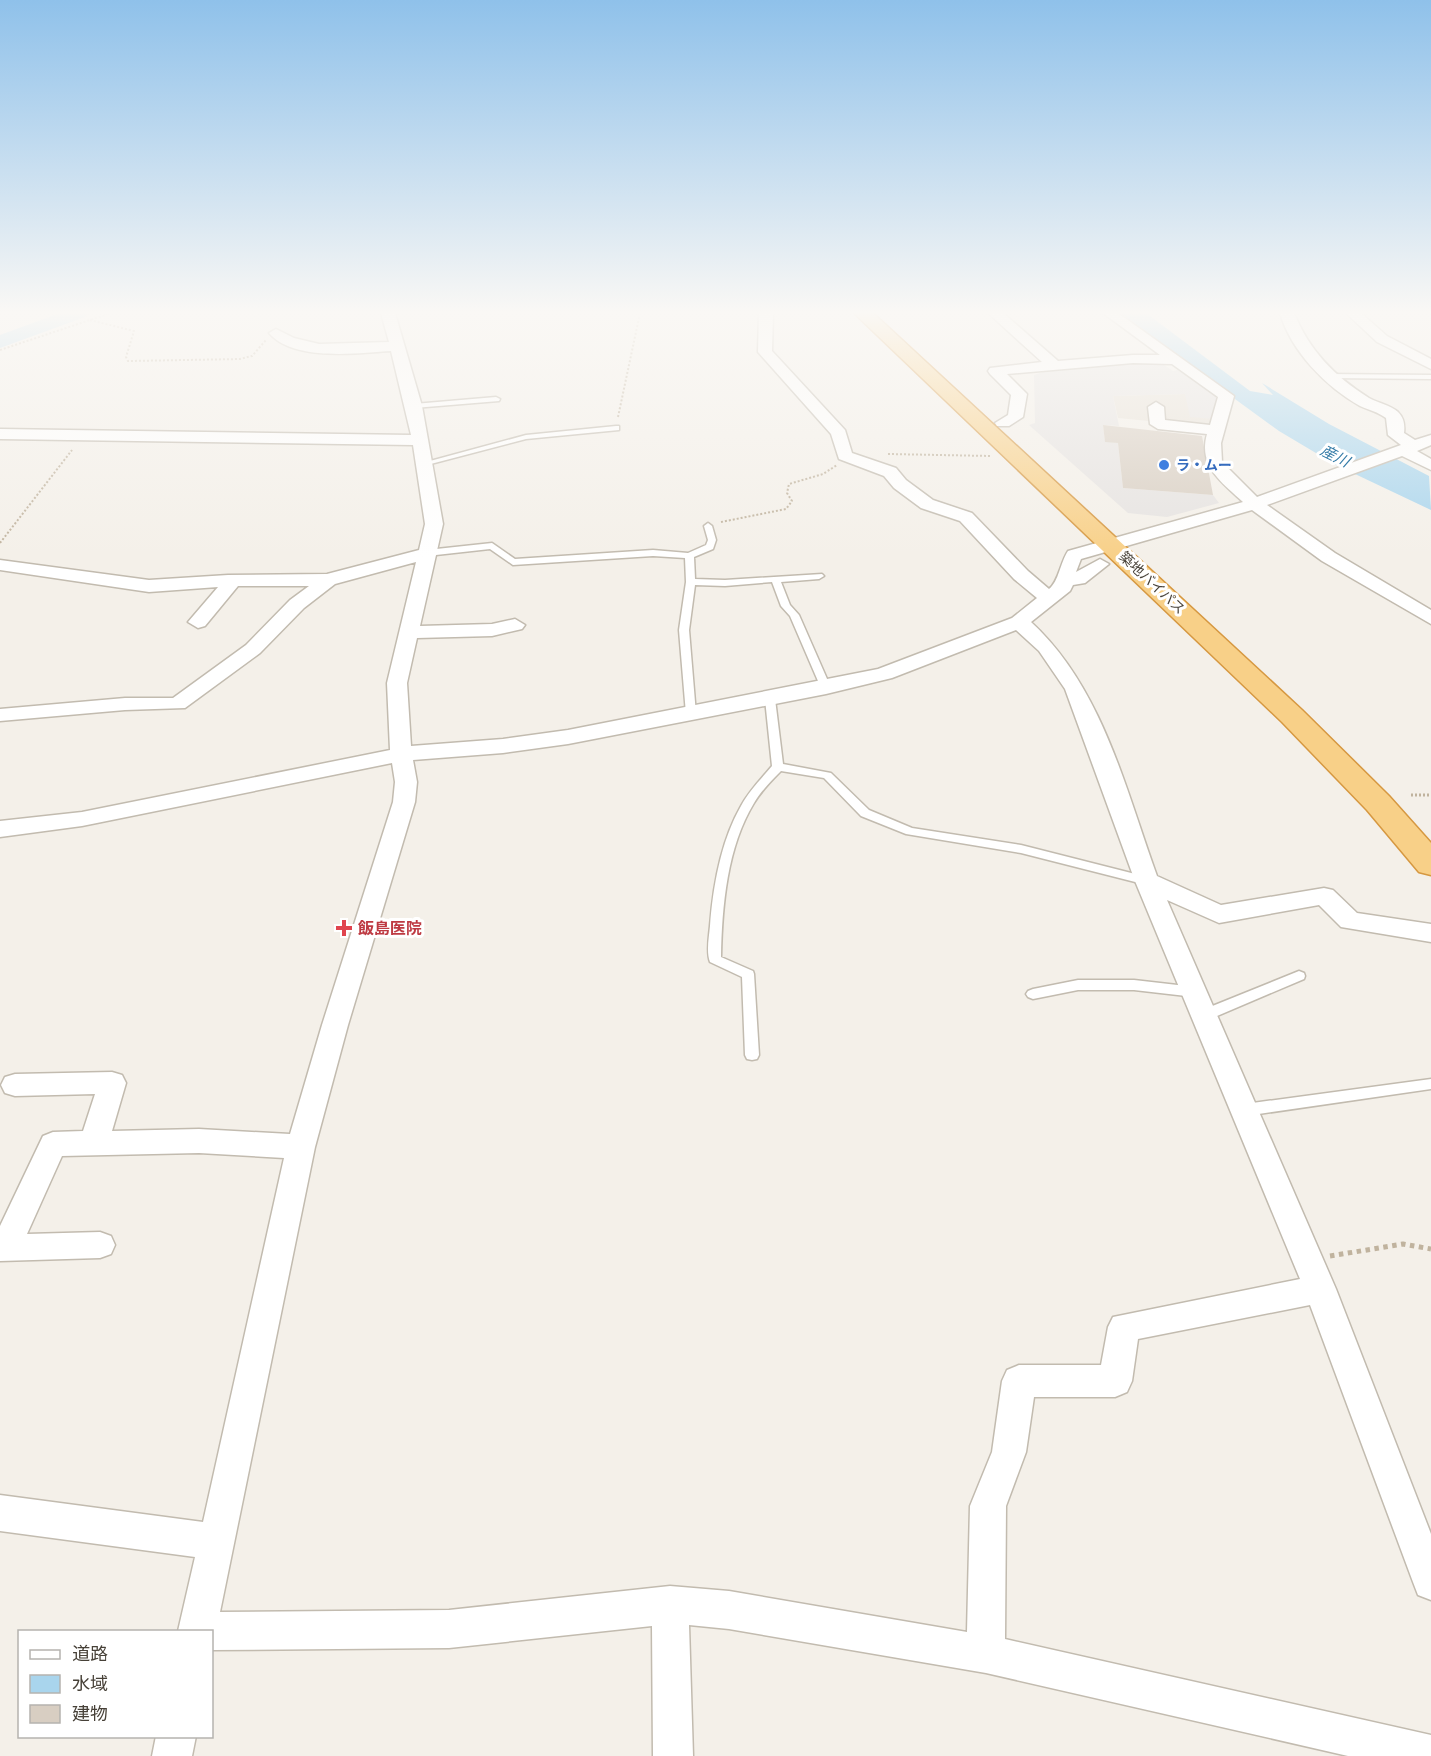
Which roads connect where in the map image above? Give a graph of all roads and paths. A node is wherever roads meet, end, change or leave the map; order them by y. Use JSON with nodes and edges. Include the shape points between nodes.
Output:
{"nodes":[{"id":1,"x":411,"y":395,"type":"edge"},
{"id":2,"x":623,"y":395,"type":"edge"},
{"id":3,"x":804,"y":395,"type":"edge"},
{"id":4,"x":951,"y":395,"type":"edge"},
{"id":5,"x":972,"y":395,"type":"edge"},
{"id":6,"x":1019,"y":395,"type":"edge"},
{"id":7,"x":1225,"y":395,"type":"edge"},
{"id":8,"x":1356,"y":395,"type":"edge"},
{"id":9,"x":496,"y":399,"type":"dead end"},
{"id":10,"x":414,"y":406,"type":"junction"},
{"id":11,"x":1156,"y":407,"type":"dead end"},
{"id":12,"x":1003,"y":423,"type":"junction"},
{"id":13,"x":616,"y":428,"type":"joint"},
{"id":14,"x":1214,"y":429,"type":"junction"},
{"id":15,"x":0,"y":434,"type":"edge"},
{"id":16,"x":83,"y":435,"type":"junction"},
{"id":17,"x":419,"y":440,"type":"junction"},
{"id":18,"x":1431,"y":440,"type":"edge"},
{"id":19,"x":1406,"y":450,"type":"junction"},
{"id":20,"x":1013,"y":453,"type":"junction"},
{"id":21,"x":845,"y":456,"type":"junction"},
{"id":22,"x":423,"y":464,"type":"junction"},
{"id":23,"x":1431,"y":465,"type":"edge"},
{"id":24,"x":1254,"y":504,"type":"junction"},
{"id":25,"x":708,"y":526,"type":"joint"},
{"id":26,"x":0,"y":543,"type":"edge"},
{"id":27,"x":1113,"y":549,"type":"junction"},
{"id":28,"x":428,"y":554,"type":"junction"},
{"id":29,"x":689,"y":556,"type":"junction"},
{"id":30,"x":0,"y":564,"type":"edge"},
{"id":31,"x":819,"y":576,"type":"dead end"},
{"id":32,"x":775,"y":579,"type":"junction"},
{"id":33,"x":328,"y":580,"type":"junction"},
{"id":34,"x":233,"y":581,"type":"junction"},
{"id":35,"x":690,"y":582,"type":"junction"},
{"id":36,"x":1049,"y":599,"type":"junction"},
{"id":37,"x":1431,"y":618,"type":"edge"},
{"id":38,"x":198,"y":622,"type":"dead end"},
{"id":39,"x":1019,"y":622,"type":"junction"},
{"id":40,"x":515,"y":625,"type":"dead end"},
{"id":41,"x":409,"y":632,"type":"junction"},
{"id":42,"x":826,"y":688,"type":"junction"},
{"id":43,"x":770,"y":699,"type":"junction"},
{"id":44,"x":691,"y":714,"type":"junction"},
{"id":45,"x":0,"y":715,"type":"edge"},
{"id":46,"x":401,"y":754,"type":"junction"},
{"id":47,"x":778,"y":767,"type":"junction"},
{"id":48,"x":1411,"y":795,"type":"dead end"},
{"id":49,"x":1431,"y":795,"type":"edge"},
{"id":50,"x":0,"y":829,"type":"edge"},
{"id":51,"x":1431,"y":835,"type":"edge"},
{"id":52,"x":1431,"y":864,"type":"edge"},
{"id":53,"x":1147,"y":881,"type":"junction"},
{"id":54,"x":1431,"y":933,"type":"edge"},
{"id":55,"x":1299,"y":976,"type":"dead end"},
{"id":56,"x":1033,"y":994,"type":"dead end"},
{"id":57,"x":1200,"y":1004,"type":"junction"},
{"id":58,"x":752,"y":1055,"type":"dead end"},
{"id":59,"x":1431,"y":1084,"type":"edge"},
{"id":60,"x":15,"y":1085,"type":"dead end"},
{"id":61,"x":1245,"y":1110,"type":"junction"},
{"id":62,"x":94,"y":1143,"type":"junction"},
{"id":63,"x":301,"y":1147,"type":"junction"},
{"id":64,"x":100,"y":1245,"type":"dead end"},
{"id":65,"x":3,"y":1248,"type":"edge"},
{"id":66,"x":1431,"y":1249,"type":"edge"},
{"id":67,"x":1314,"y":1274,"type":"junction"},
{"id":68,"x":0,"y":1513,"type":"edge"},
{"id":69,"x":216,"y":1542,"type":"junction"},
{"id":70,"x":1431,"y":1582,"type":"edge"},
{"id":71,"x":670,"y":1605,"type":"junction"},
{"id":72,"x":197,"y":1630,"type":"edge"},
{"id":73,"x":213,"y":1631,"type":"edge"},
{"id":74,"x":986,"y":1654,"type":"junction"},
{"id":75,"x":176,"y":1738,"type":"edge"},
{"id":76,"x":1431,"y":1755,"type":"edge"},
{"id":77,"x":172,"y":1756,"type":"edge"},
{"id":78,"x":673,"y":1756,"type":"edge"}],
"edges":[{"from":1,"to":10,"type":"street"},
{"from":2,"to":13,"type":"path"},
{"from":3,"to":21,"type":"street","via":[[839,433]]},
{"from":4,"to":20,"type":"highway","name":"築地バイパス"},
{"from":5,"to":12,"type":"highway","name":"築地バイパス"},
{"from":6,"to":12,"type":"street","via":[[1016,417]]},
{"from":7,"to":14,"type":"street","via":[[1226,405]]},
{"from":8,"to":19,"type":"street","via":[[1393,416],[1396,435]]},
{"from":9,"to":10,"type":"lane"},
{"from":10,"to":17,"type":"street"},
{"from":11,"to":14,"type":"street","via":[[1158,424]]},
{"from":12,"to":27,"type":"highway","name":"築地バイパス"},
{"from":13,"to":22,"type":"lane","via":[[526,437]]},
{"from":14,"to":24,"type":"street","via":[[1215,465]]},
{"from":15,"to":16,"type":"street"},
{"from":16,"to":17,"type":"street"},
{"from":16,"to":26,"type":"path"},
{"from":17,"to":22,"type":"street"},
{"from":18,"to":19,"type":"street"},
{"from":19,"to":23,"type":"street"},
{"from":19,"to":24,"type":"street"},
{"from":20,"to":21,"type":"path"},
{"from":20,"to":27,"type":"highway","name":"築地バイパス"},
{"from":21,"to":25,"type":"path","via":[[831,470],[789,484],[787,493],[792,501],[786,508]]},
{"from":21,"to":36,"type":"street","via":[[890,472],[927,504],[966,517],[1021,576]]},
{"from":22,"to":28,"type":"street","via":[[434,524]]},
{"from":24,"to":27,"type":"street"},
{"from":24,"to":37,"type":"street","via":[[1298,538]]},
{"from":25,"to":29,"type":"lane","via":[[710,547]]},
{"from":27,"to":36,"type":"street","via":[[1074,555],[1063,587]]},
{"from":27,"to":51,"type":"highway","name":"築地バイパス","via":[[1293,693]]},
{"from":27,"to":52,"type":"highway","name":"築地バイパス","via":[[1292,716],[1378,803]]},
{"from":28,"to":29,"type":"lane","via":[[492,546],[508,561],[525,562],[653,553]]},
{"from":28,"to":33,"type":"street"},
{"from":28,"to":41,"type":"street"},
{"from":29,"to":35,"type":"lane"},
{"from":30,"to":34,"type":"street","via":[[148,586]]},
{"from":31,"to":32,"type":"lane"},
{"from":32,"to":35,"type":"lane","via":[[724,584]]},
{"from":32,"to":42,"type":"lane"},
{"from":33,"to":34,"type":"street"},
{"from":33,"to":45,"type":"street","via":[[297,604],[253,650],[178,704],[125,704]]},
{"from":34,"to":38,"type":"street"},
{"from":35,"to":44,"type":"lane","via":[[684,630]]},
{"from":36,"to":39,"type":"street"},
{"from":39,"to":42,"type":"street","via":[[885,674]]},
{"from":39,"to":53,"type":"street","via":[[1046,647],[1075,689]]},
{"from":40,"to":41,"type":"street","via":[[492,630]]},
{"from":41,"to":46,"type":"street","via":[[397,683]]},
{"from":42,"to":43,"type":"street"},
{"from":43,"to":44,"type":"street"},
{"from":43,"to":47,"type":"lane"},
{"from":44,"to":46,"type":"street","via":[[503,746]]},
{"from":46,"to":50,"type":"street","via":[[82,819]]},
{"from":46,"to":63,"type":"street","via":[[406,782],[404,802]]},
{"from":47,"to":53,"type":"lane","via":[[827,775],[865,813],[910,831],[1021,849]]},
{"from":47,"to":58,"type":"lane","via":[[744,810],[720,881],[715,935],[715,959],[748,974]]},
{"from":48,"to":49,"type":"path"},
{"from":53,"to":54,"type":"street","via":[[1219,914],[1324,896],[1350,921]]},
{"from":53,"to":57,"type":"street"},
{"from":55,"to":57,"type":"lane"},
{"from":56,"to":57,"type":"lane","via":[[1078,985],[1134,985]]},
{"from":57,"to":61,"type":"street"},
{"from":59,"to":61,"type":"lane"},
{"from":60,"to":62,"type":"street","via":[[112,1083]]},
{"from":61,"to":67,"type":"street"},
{"from":62,"to":63,"type":"street","via":[[199,1141]]},
{"from":62,"to":65,"type":"street","via":[[53,1144]]},
{"from":63,"to":69,"type":"street"},
{"from":64,"to":65,"type":"street"},
{"from":66,"to":67,"type":"path","via":[[1403,1244]]},
{"from":67,"to":70,"type":"street"},
{"from":67,"to":74,"type":"street","via":[[1124,1327],[1115,1381],[1019,1381],[1009,1452],[988,1506]]},
{"from":68,"to":69,"type":"street"},
{"from":69,"to":72,"type":"street"},
{"from":71,"to":73,"type":"street","via":[[449,1629]]},
{"from":71,"to":74,"type":"street","via":[[729,1610]]},
{"from":71,"to":78,"type":"street"},
{"from":74,"to":76,"type":"street"},
{"from":75,"to":77,"type":"street"}]}
